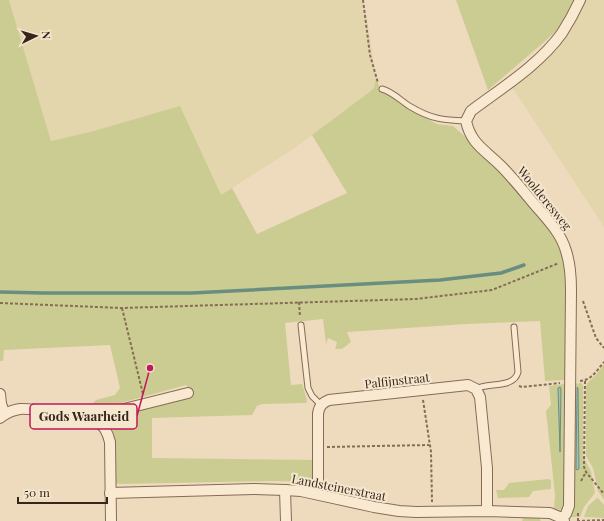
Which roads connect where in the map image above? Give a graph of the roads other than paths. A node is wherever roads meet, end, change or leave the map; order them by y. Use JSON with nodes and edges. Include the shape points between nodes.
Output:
{"nodes":[{"id":1,"x":580,"y":0,"type":"edge"},
{"id":2,"x":382,"y":89,"type":"road end"},
{"id":3,"x":466,"y":121,"type":"junction"},
{"id":4,"x":301,"y":325,"type":"road end"},
{"id":5,"x":514,"y":327,"type":"dead end"},
{"id":6,"x":476,"y":389,"type":"junction"},
{"id":7,"x":188,"y":393,"type":"dead end"},
{"id":8,"x":0,"y":394,"type":"edge"},
{"id":9,"x":321,"y":404,"type":"junction"},
{"id":10,"x":2,"y":416,"type":"edge"},
{"id":11,"x":101,"y":425,"type":"junction"},
{"id":12,"x":286,"y":490,"type":"junction"},
{"id":13,"x":110,"y":493,"type":"junction"},
{"id":14,"x":316,"y":494,"type":"junction"},
{"id":15,"x":487,"y":511,"type":"junction"},
{"id":16,"x":398,"y":516,"type":"edge"},
{"id":17,"x":566,"y":520,"type":"edge"},
{"id":18,"x":110,"y":521,"type":"edge"},
{"id":19,"x":286,"y":521,"type":"edge"}],
"edges":[{"from":1,"to":3,"type":"street","via":[[562,33],[547,50],[528,69],[471,111]]},
{"from":2,"to":3,"type":"lane","via":[[433,118]]},
{"from":3,"to":17,"type":"street","name":"Woolderesweg","via":[[472,138],[514,179],[556,230],[566,250],[571,273],[569,506]]},
{"from":4,"to":9,"type":"lane","via":[[308,388]]},
{"from":5,"to":6,"type":"lane","name":"Palfijnstraat","via":[[517,377],[511,382]]},
{"from":6,"to":9,"type":"street","name":"Palfijnstraat","via":[[468,385],[329,400]]},
{"from":6,"to":15,"type":"street","via":[[480,397],[485,436]]},
{"from":7,"to":11,"type":"street","via":[[120,410]]},
{"from":8,"to":10,"type":"street"},
{"from":9,"to":14,"type":"street","via":[[318,414]]},
{"from":10,"to":11,"type":"street","via":[[13,410],[27,409],[92,419]]},
{"from":11,"to":13,"type":"street","via":[[110,442]]},
{"from":12,"to":13,"type":"street","name":"Landsteinerstraat"},
{"from":12,"to":14,"type":"street","name":"Landsteinerstraat"},
{"from":12,"to":19,"type":"street"},
{"from":13,"to":18,"type":"street"},
{"from":14,"to":16,"type":"street","name":"Landsteinerstraat","via":[[374,507]]},
{"from":15,"to":16,"type":"street","name":"Landsteinerstraat","via":[[432,512]]},
{"from":15,"to":17,"type":"street","name":"Landsteinerstraat","via":[[550,513]]}]}
